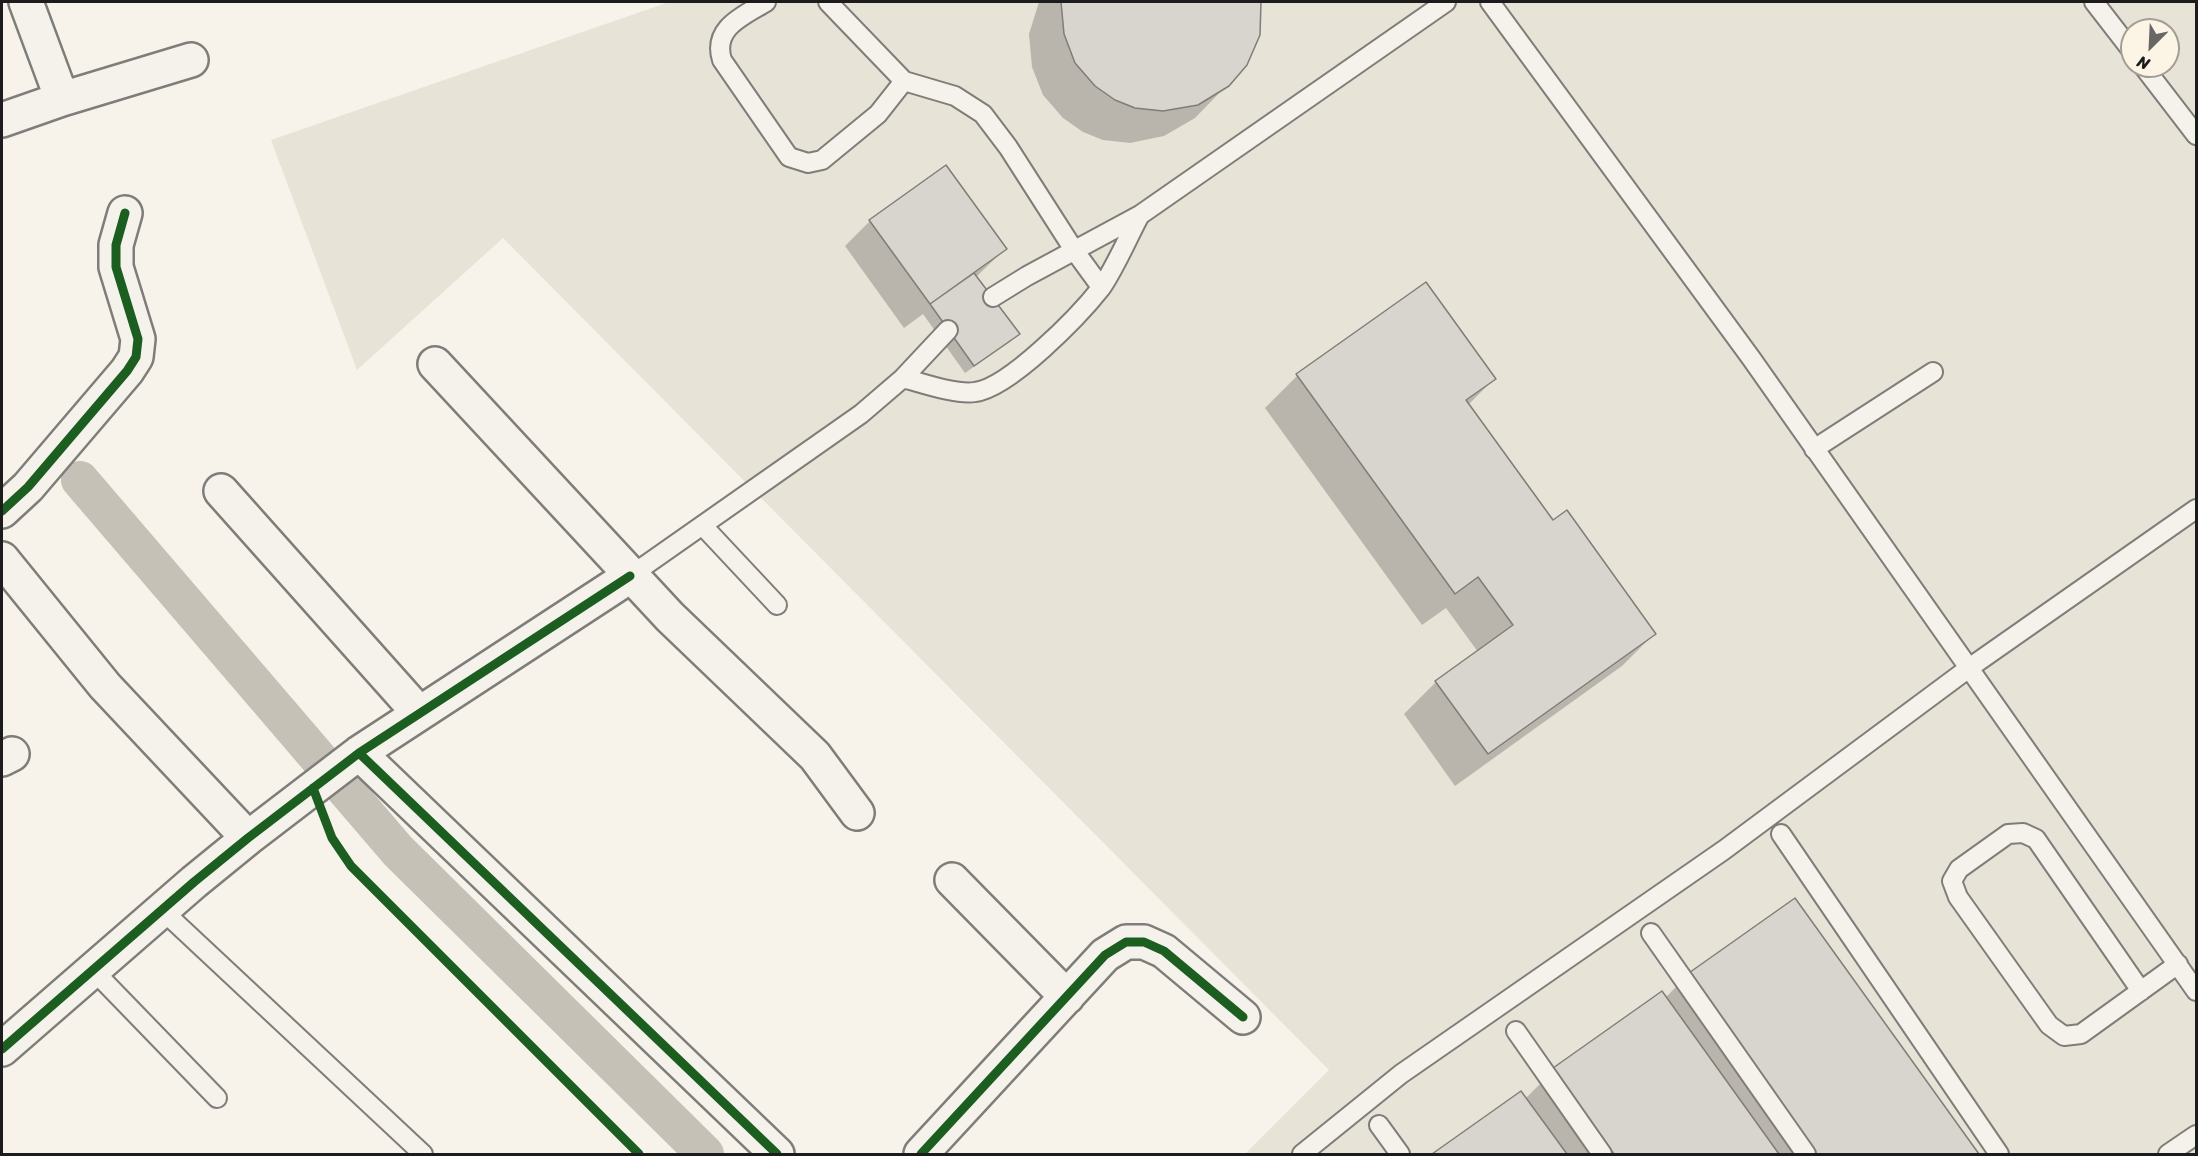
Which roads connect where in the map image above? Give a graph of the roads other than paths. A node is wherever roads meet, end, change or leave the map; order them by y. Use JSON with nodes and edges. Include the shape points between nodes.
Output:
{"nodes":[{"id":1,"x":26,"y":2,"type":"edge"},
{"id":2,"x":766,"y":2,"type":"edge"},
{"id":3,"x":828,"y":2,"type":"edge"},
{"id":4,"x":1446,"y":2,"type":"edge"},
{"id":5,"x":1490,"y":2,"type":"edge"},
{"id":6,"x":2094,"y":2,"type":"edge"},
{"id":7,"x":2120,"y":36,"type":"edge"},
{"id":8,"x":191,"y":60,"type":"dead end"},
{"id":9,"x":2152,"y":78,"type":"edge"},
{"id":10,"x":904,"y":81,"type":"junction"},
{"id":11,"x":62,"y":99,"type":"junction"},
{"id":12,"x":2,"y":120,"type":"edge"},
{"id":13,"x":2196,"y":135,"type":"edge"},
{"id":14,"x":125,"y":213,"type":"dead end"},
{"id":15,"x":1140,"y":215,"type":"junction"},
{"id":16,"x":1074,"y":249,"type":"junction"},
{"id":17,"x":1101,"y":287,"type":"junction"},
{"id":18,"x":993,"y":297,"type":"dead end"},
{"id":19,"x":948,"y":330,"type":"dead end"},
{"id":20,"x":435,"y":364,"type":"dead end"},
{"id":21,"x":1933,"y":372,"type":"dead end"},
{"id":22,"x":903,"y":378,"type":"junction"},
{"id":23,"x":1814,"y":449,"type":"junction"},
{"id":24,"x":221,"y":491,"type":"dead end"},
{"id":25,"x":2196,"y":509,"type":"edge"},
{"id":26,"x":2,"y":511,"type":"edge"},
{"id":27,"x":703,"y":526,"type":"junction"},
{"id":28,"x":2,"y":559,"type":"edge"},
{"id":29,"x":630,"y":576,"type":"junction"},
{"id":30,"x":777,"y":605,"type":"dead end"},
{"id":31,"x":1969,"y":668,"type":"junction"},
{"id":32,"x":419,"y":713,"type":"junction"},
{"id":33,"x":359,"y":753,"type":"junction"},
{"id":34,"x":857,"y":813,"type":"dead end"},
{"id":35,"x":1781,"y":834,"type":"dead end"},
{"id":36,"x":248,"y":838,"type":"junction"},
{"id":37,"x":952,"y":880,"type":"dead end"},
{"id":38,"x":162,"y":910,"type":"junction"},
{"id":39,"x":1651,"y":933,"type":"dead end"},
{"id":40,"x":2178,"y":964,"type":"junction"},
{"id":41,"x":93,"y":970,"type":"junction"},
{"id":42,"x":2141,"y":991,"type":"junction"},
{"id":43,"x":2196,"y":991,"type":"edge"},
{"id":44,"x":1067,"y":997,"type":"junction"},
{"id":45,"x":1243,"y":1017,"type":"dead end"},
{"id":46,"x":1516,"y":1031,"type":"dead end"},
{"id":47,"x":2,"y":1049,"type":"edge"},
{"id":48,"x":217,"y":1098,"type":"dead end"},
{"id":49,"x":1379,"y":1125,"type":"dead end"},
{"id":50,"x":2196,"y":1135,"type":"edge"},
{"id":51,"x":423,"y":1155,"type":"edge"},
{"id":52,"x":777,"y":1155,"type":"edge"},
{"id":53,"x":921,"y":1155,"type":"edge"},
{"id":54,"x":1302,"y":1155,"type":"edge"},
{"id":55,"x":1400,"y":1155,"type":"edge"},
{"id":56,"x":1602,"y":1155,"type":"edge"},
{"id":57,"x":1806,"y":1155,"type":"edge"},
{"id":58,"x":1999,"y":1155,"type":"edge"},
{"id":59,"x":2168,"y":1155,"type":"edge"}],
"edges":[{"from":1,"to":11,"type":"street"},
{"from":2,"to":10,"type":"lane","via":[[734,22],[722,35],[718,48],[722,60],[789,157],[808,163],[822,160],[878,114]]},
{"from":3,"to":10,"type":"lane"},
{"from":4,"to":15,"type":"lane"},
{"from":5,"to":23,"type":"lane"},
{"from":6,"to":7,"type":"lane"},
{"from":8,"to":11,"type":"street"},
{"from":9,"to":13,"type":"lane"},
{"from":10,"to":16,"type":"lane","via":[[955,96],[983,114]]},
{"from":11,"to":12,"type":"street"},
{"from":14,"to":26,"type":"street","via":[[116,244],[116,267],[138,339],[136,357],[28,487]]},
{"from":15,"to":16,"type":"lane"},
{"from":15,"to":17,"type":"lane"},
{"from":16,"to":17,"type":"lane"},
{"from":16,"to":18,"type":"lane"},
{"from":17,"to":22,"type":"lane","via":[[1048,345],[1002,382],[975,392]]},
{"from":19,"to":22,"type":"lane"},
{"from":20,"to":29,"type":"street"},
{"from":21,"to":23,"type":"lane"},
{"from":22,"to":27,"type":"lane","via":[[829,438]]},
{"from":23,"to":31,"type":"lane"},
{"from":24,"to":32,"type":"street"},
{"from":25,"to":31,"type":"lane"},
{"from":27,"to":29,"type":"lane"},
{"from":27,"to":30,"type":"lane"},
{"from":28,"to":36,"type":"street","via":[[105,686]]},
{"from":29,"to":32,"type":"street"},
{"from":29,"to":34,"type":"street","via":[[815,756]]},
{"from":31,"to":40,"type":"lane"},
{"from":31,"to":54,"type":"lane","via":[[1724,850],[1401,1074]]},
{"from":32,"to":33,"type":"street"},
{"from":33,"to":36,"type":"street"},
{"from":33,"to":52,"type":"street"},
{"from":35,"to":58,"type":"lane"},
{"from":36,"to":38,"type":"street"},
{"from":37,"to":44,"type":"street"},
{"from":38,"to":41,"type":"street"},
{"from":38,"to":51,"type":"lane"},
{"from":39,"to":57,"type":"lane"},
{"from":40,"to":42,"type":"lane"},
{"from":40,"to":43,"type":"lane"},
{"from":41,"to":47,"type":"street"},
{"from":41,"to":48,"type":"lane"},
{"from":42,"to":42,"type":"lane","via":[[2036,839],[2023,833],[2008,834],[1959,869],[1953,881],[1958,897],[2049,1025],[2064,1036],[2081,1034]]},
{"from":44,"to":45,"type":"street","via":[[1105,955],[1126,942],[1144,942],[1164,951]]},
{"from":44,"to":53,"type":"street"},
{"from":46,"to":56,"type":"lane"},
{"from":49,"to":55,"type":"lane"},
{"from":50,"to":59,"type":"lane"}]}
